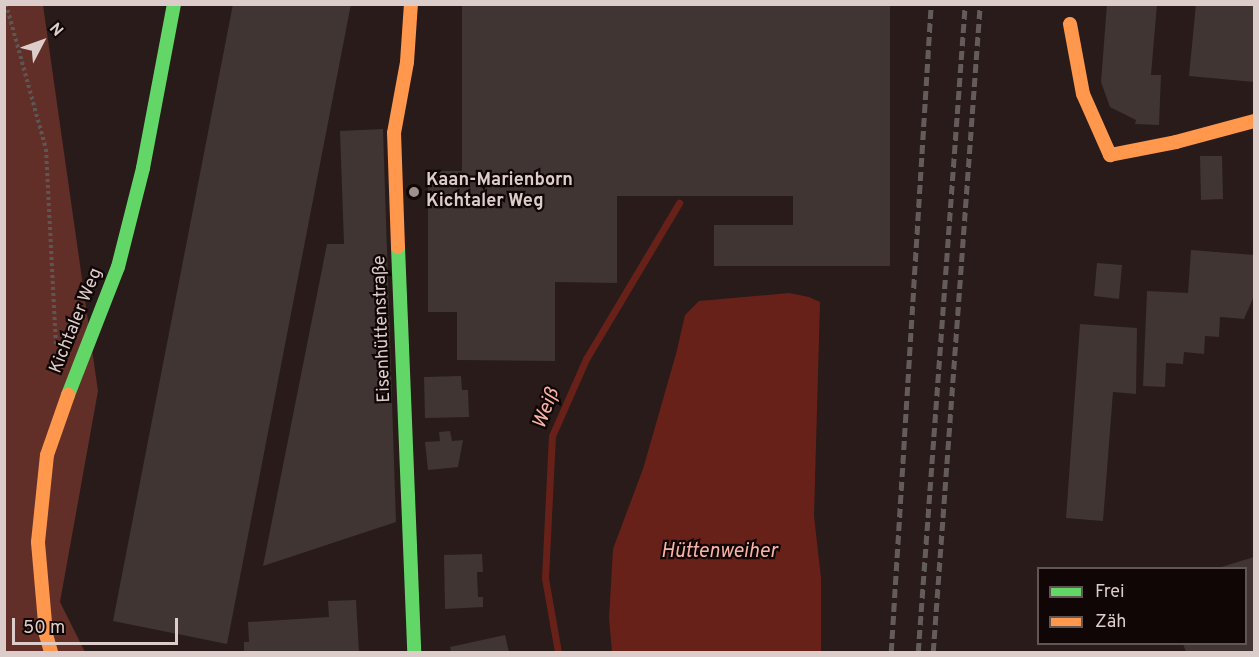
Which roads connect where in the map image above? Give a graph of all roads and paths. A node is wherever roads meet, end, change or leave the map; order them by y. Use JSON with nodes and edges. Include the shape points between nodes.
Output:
{"nodes":[{"id":1,"x":6,"y":4,"type":"edge"},
{"id":2,"x":174,"y":4,"type":"edge"},
{"id":3,"x":411,"y":4,"type":"edge"},
{"id":4,"x":1070,"y":24,"type":"dead end"},
{"id":5,"x":1254,"y":121,"type":"edge"},
{"id":6,"x":57,"y":356,"type":"dead end"},
{"id":7,"x":51,"y":652,"type":"edge"},
{"id":8,"x":414,"y":652,"type":"edge"}],
"edges":[{"from":1,"to":6,"type":"path","via":[[46,149]]},
{"from":2,"to":7,"type":"street","name":"Kichtaler Weg","via":[[118,267],[47,455],[38,542]]},
{"from":3,"to":8,"type":"street","name":"Eisenhüttenstraße","via":[[407,62],[394,133]]},
{"from":4,"to":5,"type":"street","via":[[1083,94],[1110,155]]}]}
